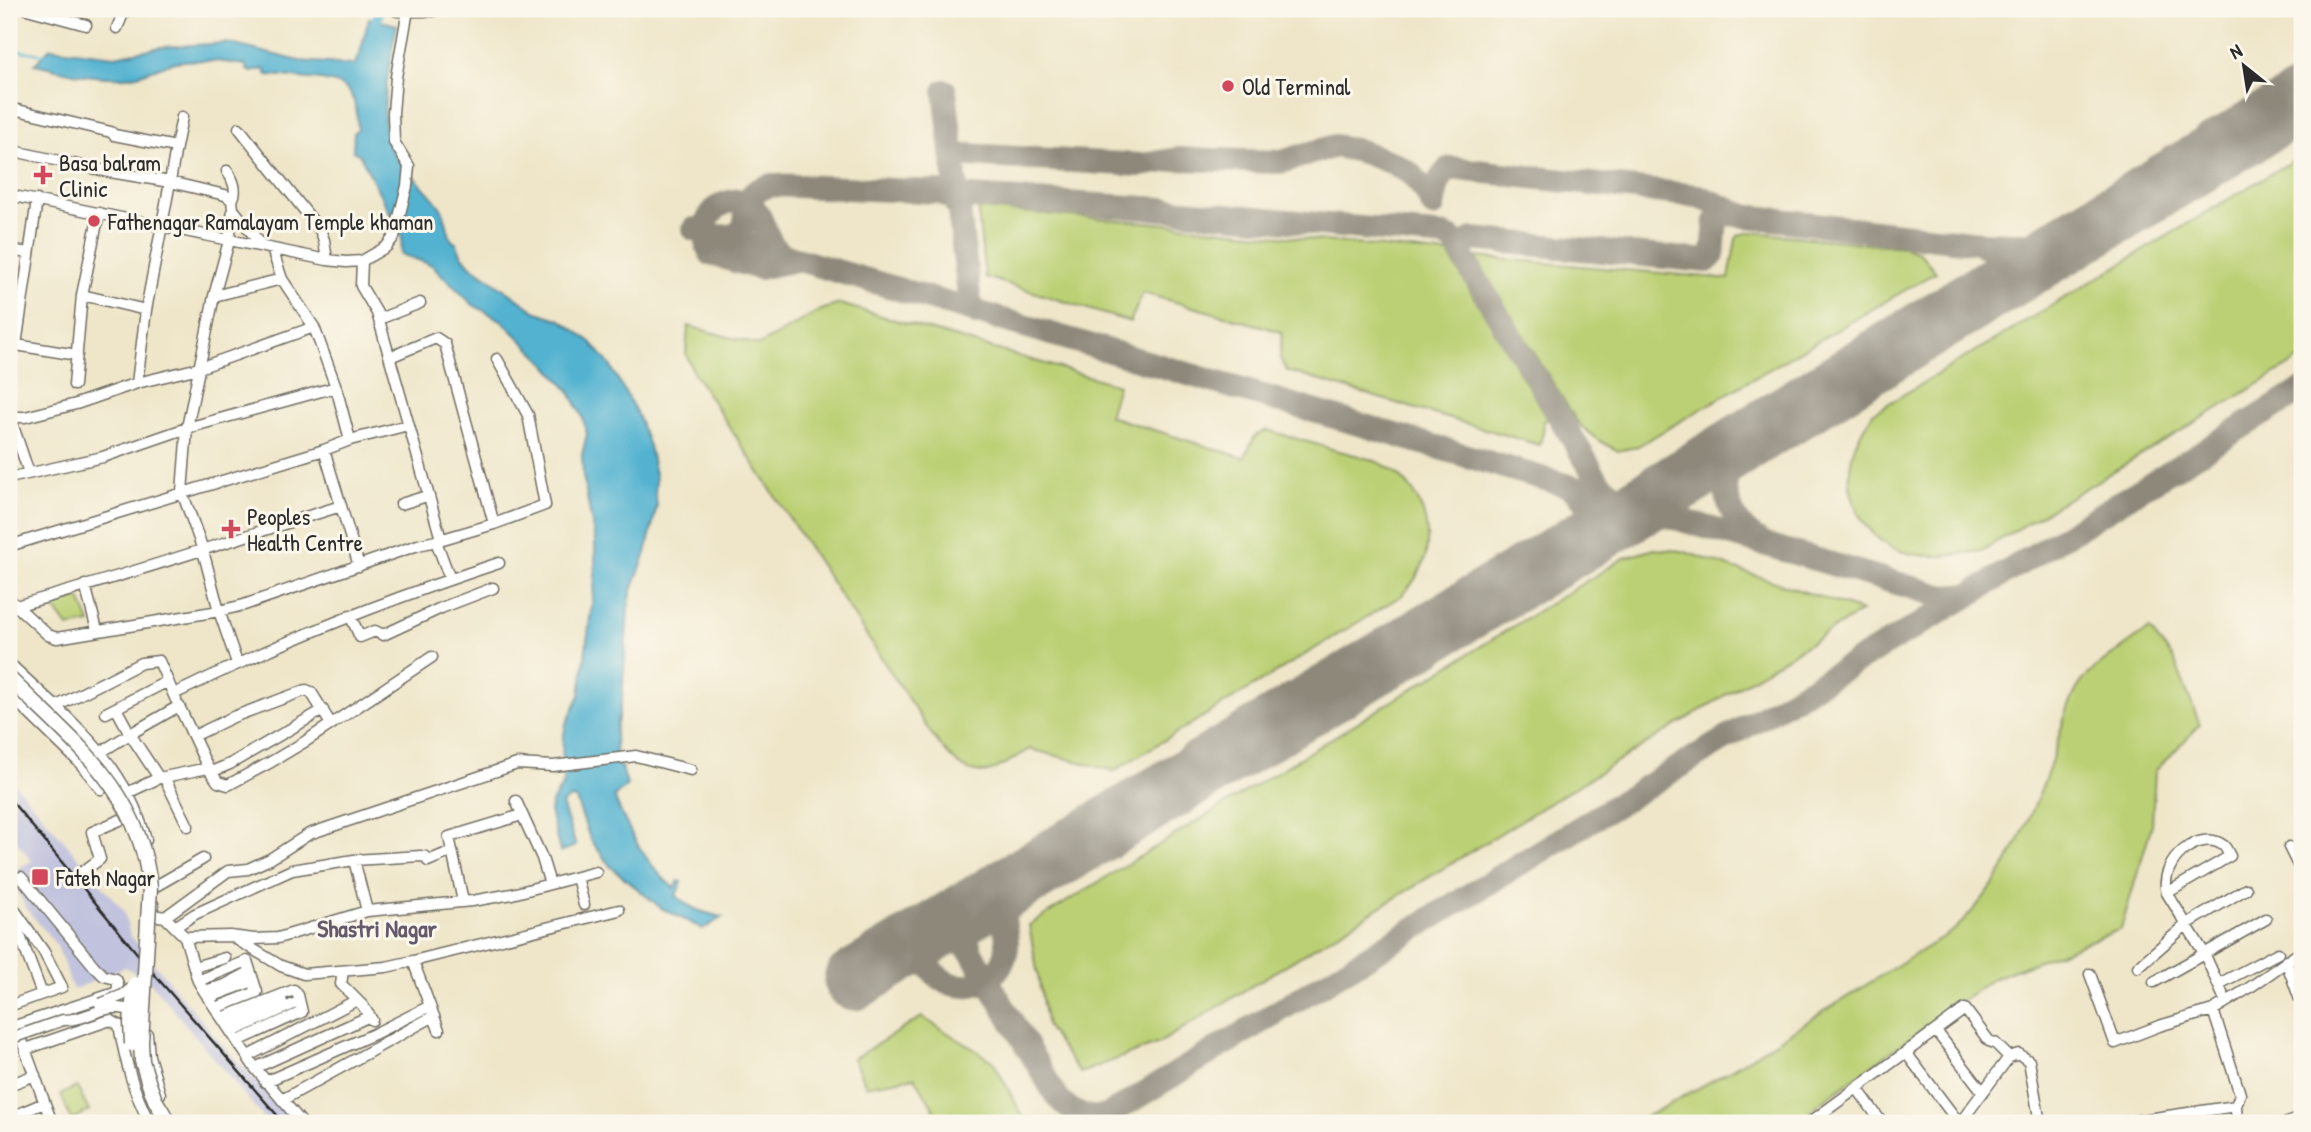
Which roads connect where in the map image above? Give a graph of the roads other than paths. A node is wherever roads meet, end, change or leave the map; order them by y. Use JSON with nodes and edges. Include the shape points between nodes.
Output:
{"nodes":[{"id":1,"x":29,"y":9,"type":"edge"},
{"id":2,"x":125,"y":9,"type":"edge"},
{"id":3,"x":401,"y":9,"type":"edge"},
{"id":4,"x":434,"y":9,"type":"edge"},
{"id":5,"x":58,"y":13,"type":"edge"},
{"id":6,"x":86,"y":25,"type":"dead end"},
{"id":7,"x":117,"y":28,"type":"dead end"},
{"id":8,"x":9,"y":108,"type":"edge"},
{"id":9,"x":182,"y":117,"type":"dead end"},
{"id":10,"x":239,"y":128,"type":"dead end"},
{"id":11,"x":176,"y":147,"type":"junction"},
{"id":12,"x":9,"y":150,"type":"edge"},
{"id":13,"x":227,"y":171,"type":"dead end"},
{"id":14,"x":170,"y":182,"type":"junction"},
{"id":15,"x":9,"y":195,"type":"edge"},
{"id":16,"x":37,"y":200,"type":"junction"},
{"id":17,"x":233,"y":205,"type":"junction"},
{"id":18,"x":99,"y":213,"type":"junction"},
{"id":19,"x":162,"y":226,"type":"junction"},
{"id":20,"x":229,"y":241,"type":"junction"},
{"id":21,"x":267,"y":248,"type":"junction"},
{"id":22,"x":9,"y":250,"type":"edge"},
{"id":23,"x":29,"y":253,"type":"junction"},
{"id":24,"x":327,"y":260,"type":"junction"},
{"id":25,"x":362,"y":261,"type":"junction"},
{"id":26,"x":282,"y":279,"type":"junction"},
{"id":27,"x":82,"y":295,"type":"junction"},
{"id":28,"x":214,"y":296,"type":"junction"},
{"id":29,"x":420,"y":303,"type":"dead end"},
{"id":30,"x":146,"y":310,"type":"junction"},
{"id":31,"x":379,"y":319,"type":"junction"},
{"id":32,"x":314,"y":327,"type":"junction"},
{"id":33,"x":13,"y":344,"type":"edge"},
{"id":34,"x":76,"y":355,"type":"junction"},
{"id":35,"x":390,"y":357,"type":"junction"},
{"id":36,"x":497,"y":359,"type":"dead end"},
{"id":37,"x":199,"y":368,"type":"junction"},
{"id":38,"x":137,"y":383,"type":"junction"},
{"id":39,"x":74,"y":385,"type":"dead end"},
{"id":40,"x":336,"y":387,"type":"junction"},
{"id":41,"x":10,"y":417,"type":"edge"},
{"id":42,"x":408,"y":425,"type":"junction"},
{"id":43,"x":187,"y":428,"type":"junction"},
{"id":44,"x":350,"y":440,"type":"junction"},
{"id":45,"x":324,"y":450,"type":"junction"},
{"id":46,"x":29,"y":473,"type":"junction"},
{"id":47,"x":9,"y":478,"type":"edge"},
{"id":48,"x":182,"y":492,"type":"junction"},
{"id":49,"x":427,"y":496,"type":"junction"},
{"id":50,"x":401,"y":504,"type":"dead end"},
{"id":51,"x":341,"y":506,"type":"junction"},
{"id":52,"x":494,"y":524,"type":"junction"},
{"id":53,"x":438,"y":540,"type":"junction"},
{"id":54,"x":9,"y":546,"type":"edge"},
{"id":55,"x":203,"y":551,"type":"junction"},
{"id":56,"x":499,"y":564,"type":"dead end"},
{"id":57,"x":359,"y":566,"type":"junction"},
{"id":58,"x":450,"y":579,"type":"junction"},
{"id":59,"x":85,"y":585,"type":"junction"},
{"id":60,"x":493,"y":588,"type":"dead end"},
{"id":61,"x":11,"y":604,"type":"edge"},
{"id":62,"x":219,"y":611,"type":"junction"},
{"id":63,"x":350,"y":615,"type":"junction"},
{"id":64,"x":97,"y":630,"type":"junction"},
{"id":65,"x":432,"y":657,"type":"dead end"},
{"id":66,"x":9,"y":663,"type":"edge"},
{"id":67,"x":237,"y":663,"type":"junction"},
{"id":68,"x":9,"y":678,"type":"edge"},
{"id":69,"x":168,"y":681,"type":"junction"},
{"id":70,"x":9,"y":686,"type":"edge"},
{"id":71,"x":9,"y":694,"type":"edge"},
{"id":72,"x":174,"y":694,"type":"junction"},
{"id":73,"x":57,"y":706,"type":"junction"},
{"id":74,"x":179,"y":706,"type":"junction"},
{"id":75,"x":323,"y":710,"type":"junction"},
{"id":76,"x":331,"y":724,"type":"junction"},
{"id":77,"x":130,"y":734,"type":"junction"},
{"id":78,"x":194,"y":736,"type":"junction"},
{"id":79,"x":101,"y":752,"type":"junction"},
{"id":80,"x":210,"y":770,"type":"junction"},
{"id":81,"x":691,"y":770,"type":"dead end"},
{"id":82,"x":162,"y":778,"type":"junction"},
{"id":83,"x":120,"y":779,"type":"junction"},
{"id":84,"x":127,"y":793,"type":"junction"},
{"id":85,"x":516,"y":801,"type":"dead end"},
{"id":86,"x":137,"y":813,"type":"junction"},
{"id":87,"x":522,"y":816,"type":"junction"},
{"id":88,"x":188,"y":826,"type":"dead end"},
{"id":89,"x":2289,"y":847,"type":"dead end"},
{"id":90,"x":452,"y":851,"type":"junction"},
{"id":91,"x":204,"y":859,"type":"dead end"},
{"id":92,"x":354,"y":860,"type":"junction"},
{"id":93,"x":596,"y":872,"type":"dead end"},
{"id":94,"x":81,"y":873,"type":"dead end"},
{"id":95,"x":2302,"y":873,"type":"edge"},
{"id":96,"x":21,"y":877,"type":"dead end"},
{"id":97,"x":577,"y":877,"type":"junction"},
{"id":98,"x":550,"y":884,"type":"junction"},
{"id":99,"x":154,"y":887,"type":"junction"},
{"id":100,"x":2246,"y":889,"type":"dead end"},
{"id":101,"x":2167,"y":893,"type":"junction"},
{"id":102,"x":463,"y":901,"type":"junction"},
{"id":103,"x":9,"y":904,"type":"edge"},
{"id":104,"x":584,"y":905,"type":"dead end"},
{"id":105,"x":619,"y":910,"type":"dead end"},
{"id":106,"x":368,"y":911,"type":"junction"},
{"id":107,"x":165,"y":917,"type":"junction"},
{"id":108,"x":2266,"y":919,"type":"dead end"},
{"id":109,"x":2187,"y":924,"type":"junction"},
{"id":110,"x":175,"y":927,"type":"junction"},
{"id":111,"x":230,"y":936,"type":"junction"},
{"id":112,"x":185,"y":937,"type":"junction"},
{"id":113,"x":2302,"y":951,"type":"edge"},
{"id":114,"x":2204,"y":953,"type":"junction"},
{"id":115,"x":2278,"y":953,"type":"dead end"},
{"id":116,"x":225,"y":958,"type":"dead end"},
{"id":117,"x":413,"y":961,"type":"junction"},
{"id":118,"x":2286,"y":961,"type":"junction"},
{"id":119,"x":194,"y":967,"type":"junction"},
{"id":120,"x":2137,"y":967,"type":"dead end"},
{"id":121,"x":343,"y":972,"type":"junction"},
{"id":122,"x":2090,"y":974,"type":"dead end"},
{"id":123,"x":251,"y":977,"type":"junction"},
{"id":124,"x":2154,"y":982,"type":"dead end"},
{"id":125,"x":2219,"y":984,"type":"junction"},
{"id":126,"x":134,"y":986,"type":"junction"},
{"id":127,"x":203,"y":990,"type":"junction"},
{"id":128,"x":118,"y":992,"type":"junction"},
{"id":129,"x":42,"y":995,"type":"junction"},
{"id":130,"x":357,"y":1000,"type":"junction"},
{"id":131,"x":2226,"y":1002,"type":"junction"},
{"id":132,"x":2302,"y":1005,"type":"edge"},
{"id":133,"x":9,"y":1006,"type":"edge"},
{"id":134,"x":2213,"y":1010,"type":"junction"},
{"id":135,"x":132,"y":1011,"type":"junction"},
{"id":136,"x":432,"y":1011,"type":"junction"},
{"id":137,"x":370,"y":1016,"type":"junction"},
{"id":138,"x":63,"y":1020,"type":"junction"},
{"id":139,"x":115,"y":1022,"type":"junction"},
{"id":140,"x":227,"y":1025,"type":"junction"},
{"id":141,"x":12,"y":1027,"type":"edge"},
{"id":142,"x":439,"y":1030,"type":"dead end"},
{"id":143,"x":379,"y":1031,"type":"junction"},
{"id":144,"x":1936,"y":1031,"type":"junction"},
{"id":145,"x":148,"y":1036,"type":"junction"},
{"id":146,"x":9,"y":1039,"type":"edge"},
{"id":147,"x":122,"y":1042,"type":"junction"},
{"id":148,"x":26,"y":1049,"type":"junction"},
{"id":149,"x":1907,"y":1054,"type":"junction"},
{"id":150,"x":248,"y":1056,"type":"junction"},
{"id":151,"x":2009,"y":1057,"type":"junction"},
{"id":152,"x":255,"y":1068,"type":"junction"},
{"id":153,"x":35,"y":1075,"type":"junction"},
{"id":154,"x":265,"y":1082,"type":"junction"},
{"id":155,"x":9,"y":1085,"type":"edge"},
{"id":156,"x":1857,"y":1088,"type":"junction"},
{"id":157,"x":1983,"y":1092,"type":"junction"},
{"id":158,"x":282,"y":1100,"type":"junction"},
{"id":159,"x":44,"y":1103,"type":"junction"},
{"id":160,"x":2236,"y":1106,"type":"junction"},
{"id":161,"x":2302,"y":1117,"type":"edge"},
{"id":162,"x":9,"y":1118,"type":"edge"},
{"id":163,"x":2139,"y":1122,"type":"edge"},
{"id":164,"x":52,"y":1123,"type":"edge"},
{"id":165,"x":150,"y":1123,"type":"edge"},
{"id":166,"x":162,"y":1123,"type":"edge"},
{"id":167,"x":170,"y":1123,"type":"edge"},
{"id":168,"x":177,"y":1123,"type":"edge"},
{"id":169,"x":302,"y":1123,"type":"edge"},
{"id":170,"x":1809,"y":1123,"type":"edge"},
{"id":171,"x":1882,"y":1123,"type":"edge"},
{"id":172,"x":1959,"y":1123,"type":"edge"},
{"id":173,"x":2040,"y":1123,"type":"edge"},
{"id":174,"x":2120,"y":1123,"type":"edge"},
{"id":175,"x":2237,"y":1123,"type":"edge"},
{"id":176,"x":2287,"y":1123,"type":"edge"}],
"edges":[{"from":1,"to":5,"type":"street"},
{"from":2,"to":7,"type":"street"},
{"from":3,"to":4,"type":"main road"},
{"from":3,"to":25,"type":"street","via":[[393,113],[394,142],[409,166],[407,186],[394,237]]},
{"from":5,"to":6,"type":"street"},
{"from":8,"to":11,"type":"street"},
{"from":9,"to":11,"type":"street"},
{"from":10,"to":24,"type":"street","via":[[320,230]]},
{"from":11,"to":14,"type":"street"},
{"from":12,"to":14,"type":"street"},
{"from":13,"to":17,"type":"street","via":[[234,186]]},
{"from":14,"to":17,"type":"street","via":[[225,195]]},
{"from":14,"to":19,"type":"street"},
{"from":15,"to":16,"type":"street"},
{"from":16,"to":18,"type":"street"},
{"from":16,"to":23,"type":"street"},
{"from":17,"to":20,"type":"street"},
{"from":17,"to":21,"type":"street"},
{"from":18,"to":19,"type":"street"},
{"from":18,"to":27,"type":"street"},
{"from":19,"to":20,"type":"street"},
{"from":19,"to":30,"type":"street"},
{"from":20,"to":21,"type":"street"},
{"from":20,"to":28,"type":"street"},
{"from":21,"to":24,"type":"street"},
{"from":21,"to":26,"type":"street"},
{"from":22,"to":23,"type":"street"},
{"from":23,"to":33,"type":"street"},
{"from":24,"to":25,"type":"street"},
{"from":25,"to":31,"type":"street","via":[[361,286]]},
{"from":26,"to":28,"type":"street"},
{"from":26,"to":32,"type":"street"},
{"from":27,"to":30,"type":"street"},
{"from":27,"to":34,"type":"street"},
{"from":28,"to":37,"type":"street"},
{"from":29,"to":31,"type":"street"},
{"from":30,"to":38,"type":"street"},
{"from":31,"to":35,"type":"street"},
{"from":32,"to":37,"type":"street"},
{"from":32,"to":40,"type":"street"},
{"from":33,"to":34,"type":"street"},
{"from":34,"to":39,"type":"street"},
{"from":35,"to":42,"type":"street"},
{"from":35,"to":52,"type":"street","via":[[436,338],[444,344]]},
{"from":36,"to":52,"type":"street","via":[[528,415],[545,505]]},
{"from":37,"to":38,"type":"street"},
{"from":37,"to":43,"type":"street"},
{"from":38,"to":41,"type":"street","via":[[25,418]]},
{"from":40,"to":43,"type":"street"},
{"from":40,"to":44,"type":"street"},
{"from":41,"to":46,"type":"street"},
{"from":42,"to":44,"type":"street"},
{"from":42,"to":49,"type":"street"},
{"from":43,"to":46,"type":"street","via":[[103,457]]},
{"from":43,"to":48,"type":"street"},
{"from":44,"to":45,"type":"street"},
{"from":45,"to":48,"type":"street"},
{"from":45,"to":51,"type":"street"},
{"from":46,"to":47,"type":"street"},
{"from":48,"to":54,"type":"street"},
{"from":48,"to":55,"type":"street"},
{"from":49,"to":50,"type":"street"},
{"from":49,"to":53,"type":"street"},
{"from":51,"to":55,"type":"street"},
{"from":51,"to":57,"type":"street"},
{"from":52,"to":53,"type":"street"},
{"from":53,"to":57,"type":"street"},
{"from":53,"to":58,"type":"street"},
{"from":55,"to":59,"type":"street"},
{"from":55,"to":62,"type":"street"},
{"from":56,"to":58,"type":"street"},
{"from":57,"to":62,"type":"street"},
{"from":58,"to":63,"type":"street"},
{"from":59,"to":61,"type":"street","via":[[37,602]]},
{"from":59,"to":64,"type":"street"},
{"from":60,"to":63,"type":"street","via":[[383,635],[375,631],[360,637]]},
{"from":61,"to":64,"type":"street","via":[[57,638]]},
{"from":62,"to":64,"type":"street"},
{"from":62,"to":67,"type":"street"},
{"from":63,"to":67,"type":"street"},
{"from":65,"to":76,"type":"street"},
{"from":66,"to":73,"type":"street"},
{"from":67,"to":72,"type":"street"},
{"from":68,"to":167,"type":"main road","bridge":true,"via":[[106,775],[140,839],[150,887],[142,1061],[155,1100]]},
{"from":69,"to":72,"type":"street"},
{"from":69,"to":73,"type":"street","via":[[159,661],[152,660]]},
{"from":69,"to":77,"type":"street","via":[[111,711]]},
{"from":70,"to":126,"type":"main road","via":[[78,754],[116,804],[141,885]]},
{"from":71,"to":83,"type":"street","via":[[102,789]]},
{"from":72,"to":74,"type":"street"},
{"from":73,"to":79,"type":"street"},
{"from":74,"to":77,"type":"street"},
{"from":74,"to":78,"type":"street"},
{"from":75,"to":76,"type":"street"},
{"from":75,"to":78,"type":"street","via":[[306,690]]},
{"from":75,"to":80,"type":"street","via":[[230,764]]},
{"from":76,"to":80,"type":"street","via":[[232,783],[218,782]]},
{"from":77,"to":79,"type":"street"},
{"from":77,"to":82,"type":"street"},
{"from":78,"to":80,"type":"street"},
{"from":79,"to":83,"type":"street"},
{"from":80,"to":82,"type":"street"},
{"from":81,"to":107,"type":"street","via":[[636,756],[553,766],[517,764],[309,834],[270,859],[248,869],[228,871]]},
{"from":82,"to":84,"type":"street"},
{"from":82,"to":88,"type":"street"},
{"from":83,"to":84,"type":"street"},
{"from":84,"to":86,"type":"street"},
{"from":85,"to":87,"type":"street"},
{"from":86,"to":94,"type":"street","via":[[92,832],[100,859]]},
{"from":86,"to":99,"type":"street"},
{"from":87,"to":90,"type":"street","via":[[449,837]]},
{"from":87,"to":98,"type":"street"},
{"from":89,"to":95,"type":"street"},
{"from":90,"to":92,"type":"street","via":[[428,861],[421,856]]},
{"from":90,"to":102,"type":"street"},
{"from":91,"to":99,"type":"street"},
{"from":92,"to":106,"type":"street"},
{"from":92,"to":110,"type":"street","via":[[292,870]]},
{"from":93,"to":97,"type":"street"},
{"from":96,"to":128,"type":"street","via":[[94,967],[116,979]]},
{"from":97,"to":98,"type":"street"},
{"from":97,"to":104,"type":"street"},
{"from":98,"to":102,"type":"street"},
{"from":99,"to":107,"type":"street","via":[[153,915]]},
{"from":100,"to":109,"type":"street"},
{"from":101,"to":101,"type":"street","via":[[2230,856],[2224,846],[2202,842],[2178,854],[2166,873]]},
{"from":101,"to":109,"type":"street"},
{"from":102,"to":106,"type":"street"},
{"from":103,"to":129,"type":"street"},
{"from":103,"to":129,"type":"street","via":[[44,952],[62,987]]},
{"from":105,"to":117,"type":"street"},
{"from":106,"to":111,"type":"street","via":[[278,938]]},
{"from":107,"to":110,"type":"street"},
{"from":108,"to":114,"type":"street"},
{"from":109,"to":114,"type":"street"},
{"from":109,"to":120,"type":"street"},
{"from":110,"to":112,"type":"street"},
{"from":111,"to":112,"type":"street"},
{"from":111,"to":121,"type":"street","via":[[304,974]]},
{"from":112,"to":119,"type":"street"},
{"from":113,"to":118,"type":"street"},
{"from":114,"to":124,"type":"street"},
{"from":114,"to":125,"type":"street"},
{"from":115,"to":125,"type":"street"},
{"from":116,"to":119,"type":"street"},
{"from":117,"to":121,"type":"street"},
{"from":117,"to":136,"type":"street"},
{"from":118,"to":131,"type":"street"},
{"from":118,"to":132,"type":"street"},
{"from":119,"to":127,"type":"street"},
{"from":121,"to":130,"type":"street","via":[[341,985]]},
{"from":122,"to":134,"type":"street","via":[[2115,1043]]},
{"from":123,"to":127,"type":"street"},
{"from":123,"to":127,"type":"street","via":[[247,961]]},
{"from":123,"to":140,"type":"street","via":[[257,992]]},
{"from":125,"to":131,"type":"street"},
{"from":126,"to":135,"type":"main road","bridge":true},
{"from":126,"to":138,"type":"street","bridge":true},
{"from":127,"to":140,"type":"street"},
{"from":128,"to":139,"type":"street"},
{"from":128,"to":141,"type":"street"},
{"from":128,"to":145,"type":"street","via":[[139,997]]},
{"from":129,"to":133,"type":"street"},
{"from":130,"to":137,"type":"street"},
{"from":130,"to":150,"type":"street"},
{"from":131,"to":134,"type":"street"},
{"from":134,"to":160,"type":"street","via":[[2240,1094]]},
{"from":135,"to":138,"type":"street","bridge":true,"via":[[110,1007]]},
{"from":135,"to":166,"type":"main road","bridge":true,"via":[[137,1070]]},
{"from":136,"to":142,"type":"street"},
{"from":136,"to":143,"type":"street"},
{"from":136,"to":158,"type":"street"},
{"from":137,"to":143,"type":"street"},
{"from":137,"to":152,"type":"street"},
{"from":138,"to":146,"type":"street","bridge":true},
{"from":139,"to":147,"type":"street"},
{"from":139,"to":148,"type":"street"},
{"from":140,"to":140,"type":"street","via":[[294,990],[298,999]]},
{"from":140,"to":150,"type":"street"},
{"from":141,"to":148,"type":"street"},
{"from":143,"to":154,"type":"street"},
{"from":144,"to":149,"type":"street"},
{"from":144,"to":151,"type":"street","via":[[1965,1010],[1989,1041]]},
{"from":144,"to":157,"type":"street"},
{"from":145,"to":147,"type":"street"},
{"from":145,"to":168,"type":"street","via":[[157,1087]]},
{"from":147,"to":165,"type":"street","via":[[128,1073]]},
{"from":148,"to":153,"type":"street"},
{"from":149,"to":156,"type":"street"},
{"from":149,"to":172,"type":"street"},
{"from":150,"to":152,"type":"street"},
{"from":151,"to":157,"type":"street"},
{"from":151,"to":173,"type":"street","via":[[2019,1054],[2029,1061]]},
{"from":152,"to":154,"type":"street"},
{"from":153,"to":155,"type":"street"},
{"from":153,"to":159,"type":"street"},
{"from":154,"to":158,"type":"street"},
{"from":156,"to":170,"type":"street"},
{"from":156,"to":171,"type":"street"},
{"from":157,"to":172,"type":"street"},
{"from":158,"to":169,"type":"street"},
{"from":159,"to":162,"type":"street"},
{"from":159,"to":164,"type":"street"},
{"from":160,"to":163,"type":"street"},
{"from":160,"to":175,"type":"street"},
{"from":161,"to":176,"type":"street"},
{"from":163,"to":174,"type":"street"}]}
